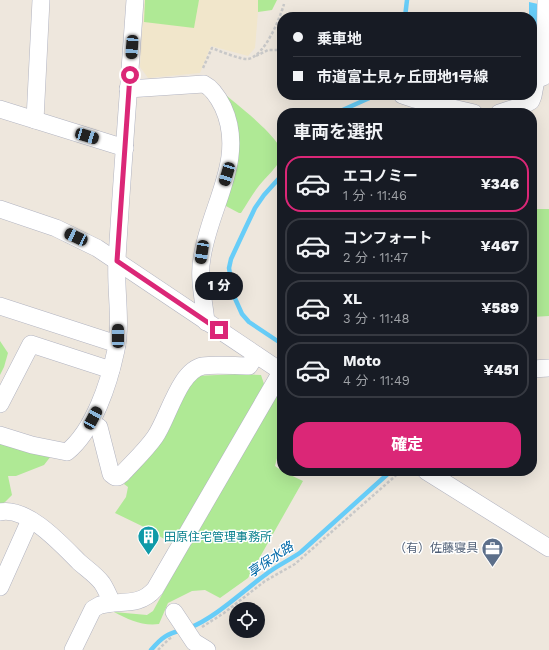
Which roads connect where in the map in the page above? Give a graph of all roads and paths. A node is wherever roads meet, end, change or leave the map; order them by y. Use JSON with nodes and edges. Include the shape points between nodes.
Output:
{"nodes":[{"id":1,"x":41,"y":0,"type":"edge"},
{"id":2,"x":135,"y":0,"type":"edge"},
{"id":3,"x":546,"y":0,"type":"edge"},
{"id":4,"x":284,"y":4,"type":"dead end"},
{"id":5,"x":282,"y":12,"type":"edge"},
{"id":6,"x":277,"y":25,"type":"edge"},
{"id":7,"x":277,"y":50,"type":"edge"},
{"id":8,"x":252,"y":58,"type":"junction"},
{"id":9,"x":202,"y":71,"type":"dead end"},
{"id":10,"x":537,"y":80,"type":"edge"},
{"id":11,"x":128,"y":89,"type":"junction"},
{"id":12,"x":418,"y":100,"type":"edge"},
{"id":13,"x":531,"y":100,"type":"edge"},
{"id":14,"x":453,"y":108,"type":"edge"},
{"id":15,"x":515,"y":108,"type":"edge"},
{"id":16,"x":0,"y":109,"type":"edge"},
{"id":17,"x":35,"y":120,"type":"junction"},
{"id":18,"x":124,"y":148,"type":"junction"},
{"id":19,"x":0,"y":209,"type":"edge"},
{"id":20,"x":117,"y":261,"type":"junction"},
{"id":21,"x":0,"y":306,"type":"edge"},
{"id":22,"x":206,"y":322,"type":"junction"},
{"id":23,"x":117,"y":344,"type":"junction"},
{"id":24,"x":256,"y":355,"type":"junction"},
{"id":25,"x":549,"y":368,"type":"edge"},
{"id":26,"x":277,"y":369,"type":"edge"},
{"id":27,"x":537,"y":369,"type":"edge"},
{"id":28,"x":111,"y":370,"type":"junction"},
{"id":29,"x":277,"y":381,"type":"edge"},
{"id":30,"x":0,"y":404,"type":"edge"},
{"id":31,"x":99,"y":427,"type":"dead end"},
{"id":32,"x":0,"y":435,"type":"edge"},
{"id":33,"x":395,"y":476,"type":"edge"},
{"id":34,"x":434,"y":476,"type":"edge"},
{"id":35,"x":0,"y":512,"type":"edge"},
{"id":36,"x":30,"y":520,"type":"junction"},
{"id":37,"x":549,"y":548,"type":"edge"},
{"id":38,"x":0,"y":587,"type":"edge"},
{"id":39,"x":112,"y":603,"type":"junction"},
{"id":40,"x":174,"y":612,"type":"dead end"},
{"id":41,"x":189,"y":635,"type":"junction"},
{"id":42,"x":73,"y":650,"type":"edge"},
{"id":43,"x":206,"y":650,"type":"edge"}],
"edges":[{"from":1,"to":17,"type":"street"},
{"from":2,"to":11,"type":"street"},
{"from":3,"to":10,"type":"street","via":[[545,63],[543,78]]},
{"from":4,"to":5,"type":"path"},
{"from":6,"to":8,"type":"path","via":[[264,46]]},
{"from":7,"to":8,"type":"path","via":[[268,50]]},
{"from":8,"to":9,"type":"path","via":[[244,59],[212,48]]},
{"from":11,"to":18,"type":"street"},
{"from":11,"to":22,"type":"street","via":[[204,84],[219,100],[228,119],[231,134],[229,166],[204,242],[201,260]]},
{"from":12,"to":14,"type":"street"},
{"from":13,"to":15,"type":"street"},
{"from":16,"to":17,"type":"street"},
{"from":17,"to":18,"type":"street"},
{"from":18,"to":20,"type":"street"},
{"from":19,"to":20,"type":"street","via":[[56,228],[92,245]]},
{"from":20,"to":22,"type":"street"},
{"from":20,"to":23,"type":"street"},
{"from":21,"to":23,"type":"street"},
{"from":22,"to":24,"type":"street"},
{"from":23,"to":28,"type":"street"},
{"from":24,"to":26,"type":"street"},
{"from":24,"to":31,"type":"street","via":[[249,366],[203,366],[189,374],[181,384],[156,436],[118,477],[110,474]]},
{"from":25,"to":27,"type":"street"},
{"from":28,"to":30,"type":"street","via":[[31,344]]},
{"from":28,"to":32,"type":"street","via":[[93,418],[67,452]]},
{"from":29,"to":39,"type":"street","via":[[155,589],[146,598]]},
{"from":33,"to":41,"type":"path","via":[[295,564],[265,581],[224,613]]},
{"from":34,"to":37,"type":"street"},
{"from":35,"to":36,"type":"street","via":[[12,512]]},
{"from":36,"to":38,"type":"street"},
{"from":36,"to":39,"type":"street","via":[[53,536],[101,582]]},
{"from":39,"to":42,"type":"street","via":[[97,606],[90,612]]},
{"from":40,"to":41,"type":"street"},
{"from":41,"to":43,"type":"street"}]}
